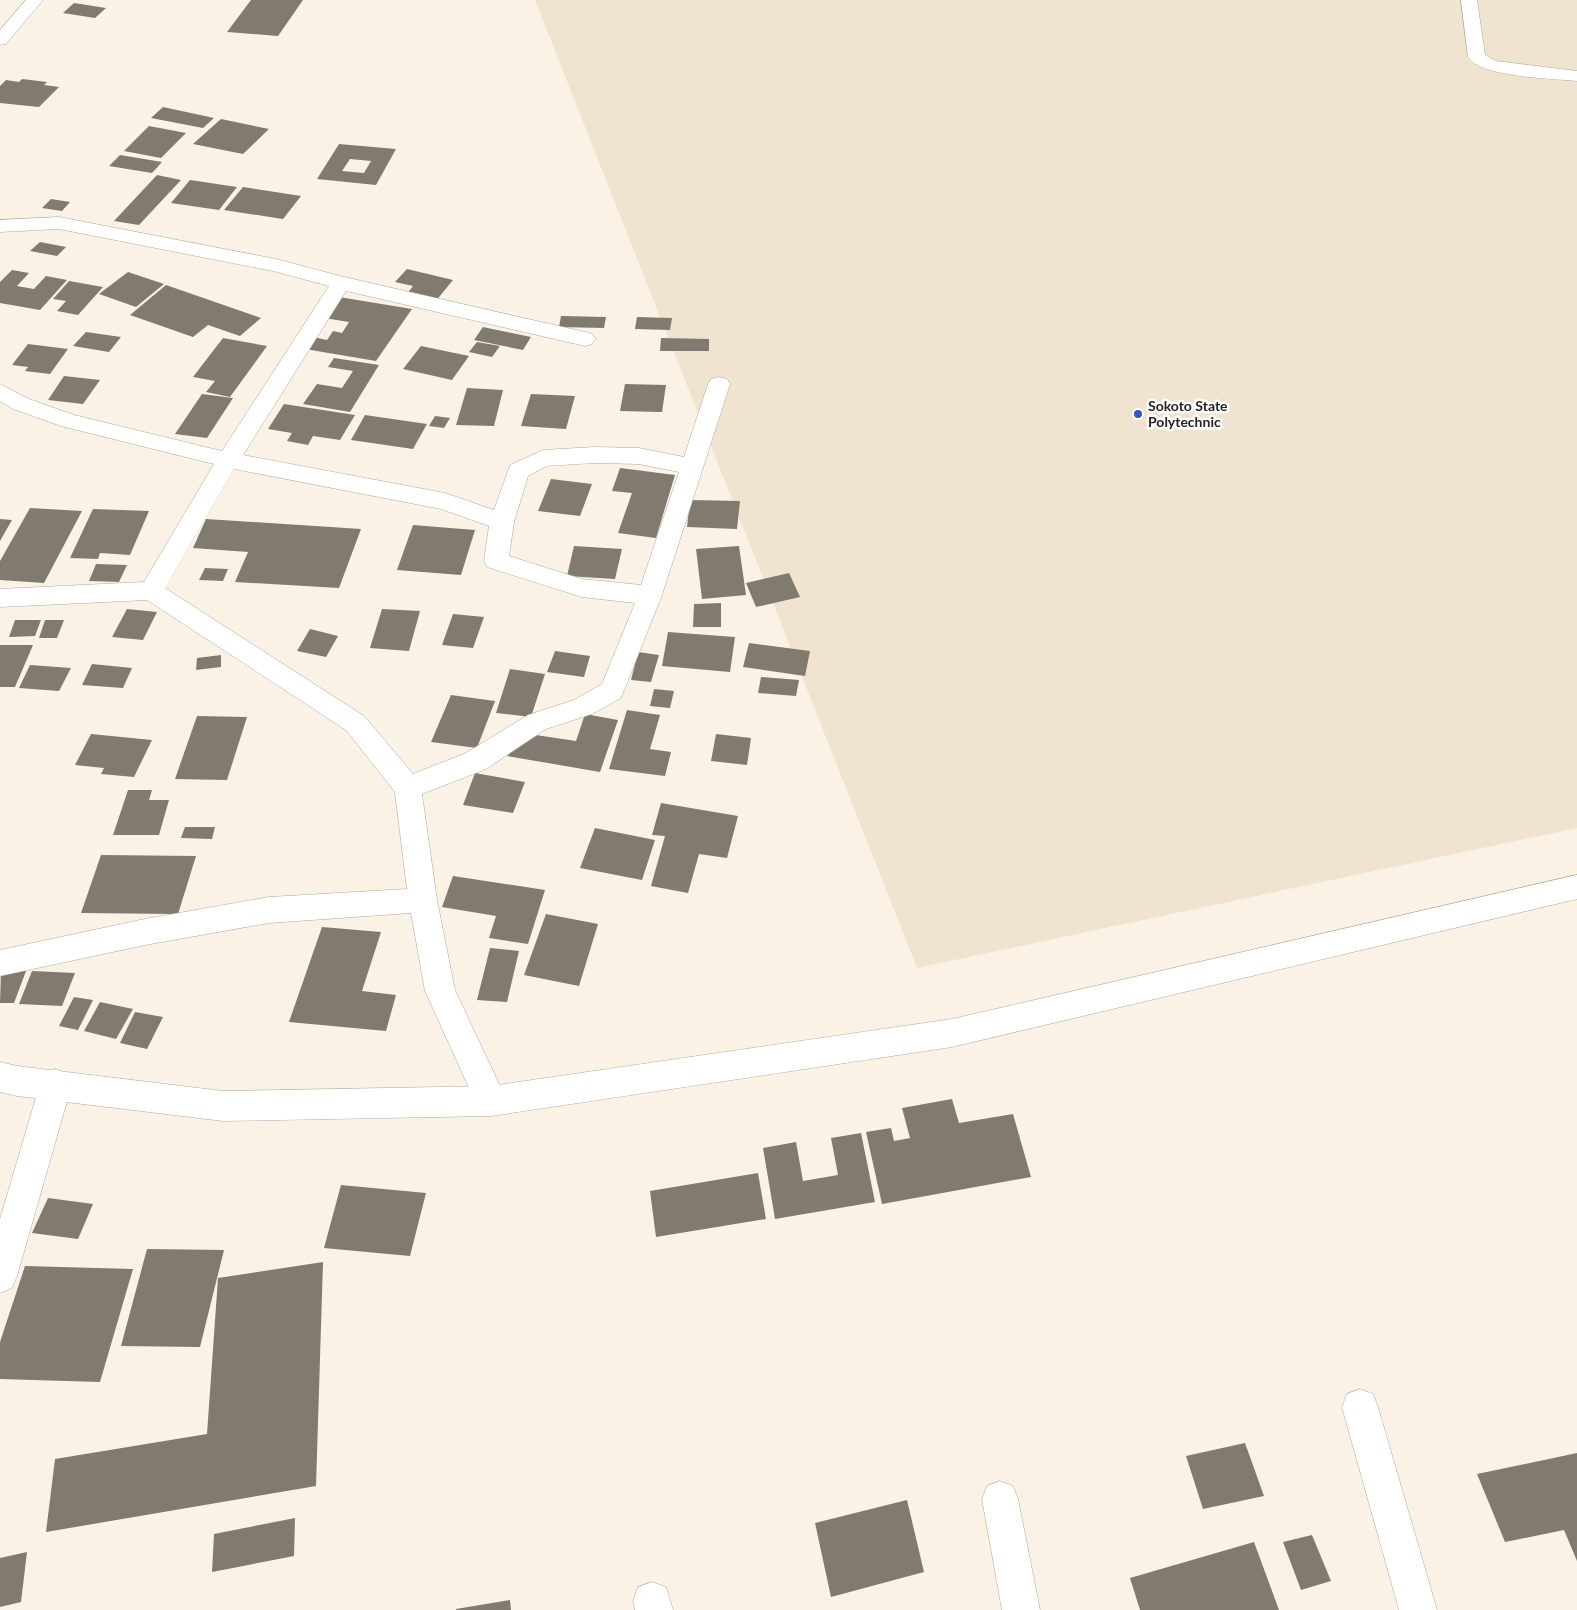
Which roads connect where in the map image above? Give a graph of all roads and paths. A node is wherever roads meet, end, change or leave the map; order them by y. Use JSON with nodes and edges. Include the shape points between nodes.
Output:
{"nodes":[{"id":1,"x":35,"y":0,"type":"edge"},
{"id":2,"x":1469,"y":0,"type":"edge"},
{"id":3,"x":0,"y":40,"type":"edge"},
{"id":4,"x":1577,"y":76,"type":"edge"},
{"id":5,"x":0,"y":226,"type":"edge"},
{"id":6,"x":341,"y":283,"type":"junction"},
{"id":7,"x":585,"y":339,"type":"dead end"},
{"id":8,"x":719,"y":384,"type":"dead end"},
{"id":9,"x":0,"y":391,"type":"edge"},
{"id":10,"x":228,"y":460,"type":"junction"},
{"id":11,"x":692,"y":467,"type":"junction"},
{"id":12,"x":502,"y":522,"type":"junction"},
{"id":13,"x":150,"y":591,"type":"junction"},
{"id":14,"x":650,"y":595,"type":"junction"},
{"id":15,"x":0,"y":598,"type":"edge"},
{"id":16,"x":408,"y":788,"type":"junction"},
{"id":17,"x":1577,"y":887,"type":"edge"},
{"id":18,"x":423,"y":900,"type":"junction"},
{"id":19,"x":0,"y":963,"type":"edge"},
{"id":20,"x":0,"y":1077,"type":"edge"},
{"id":21,"x":56,"y":1084,"type":"junction"},
{"id":22,"x":492,"y":1101,"type":"junction"},
{"id":23,"x":0,"y":1276,"type":"edge"},
{"id":24,"x":1360,"y":1406,"type":"dead end"},
{"id":25,"x":1000,"y":1499,"type":"dead end"},
{"id":26,"x":1021,"y":1610,"type":"edge"},
{"id":27,"x":1418,"y":1610,"type":"edge"}],
"edges":[{"from":1,"to":3,"type":"street"},
{"from":2,"to":4,"type":"street","via":[[1477,57],[1491,66]]},
{"from":5,"to":6,"type":"street","via":[[59,223],[276,265]]},
{"from":6,"to":7,"type":"street"},
{"from":6,"to":10,"type":"street"},
{"from":8,"to":11,"type":"street"},
{"from":9,"to":10,"type":"street","via":[[21,404],[69,420]]},
{"from":10,"to":12,"type":"street","via":[[445,501]]},
{"from":10,"to":13,"type":"street"},
{"from":11,"to":12,"type":"street","via":[[639,456],[543,458],[518,472]]},
{"from":11,"to":14,"type":"street"},
{"from":12,"to":14,"type":"street","via":[[496,562],[582,588]]},
{"from":13,"to":15,"type":"street"},
{"from":13,"to":16,"type":"street","via":[[356,723]]},
{"from":14,"to":16,"type":"street","via":[[612,691],[583,707],[537,722],[476,761]]},
{"from":16,"to":18,"type":"street"},
{"from":17,"to":22,"type":"street","via":[[952,1034]]},
{"from":18,"to":19,"type":"street","via":[[269,910]]},
{"from":18,"to":22,"type":"street","via":[[440,991]]},
{"from":20,"to":21,"type":"street"},
{"from":21,"to":22,"type":"street","via":[[223,1106]]},
{"from":21,"to":23,"type":"street"},
{"from":24,"to":27,"type":"street"},
{"from":25,"to":26,"type":"street"}]}
